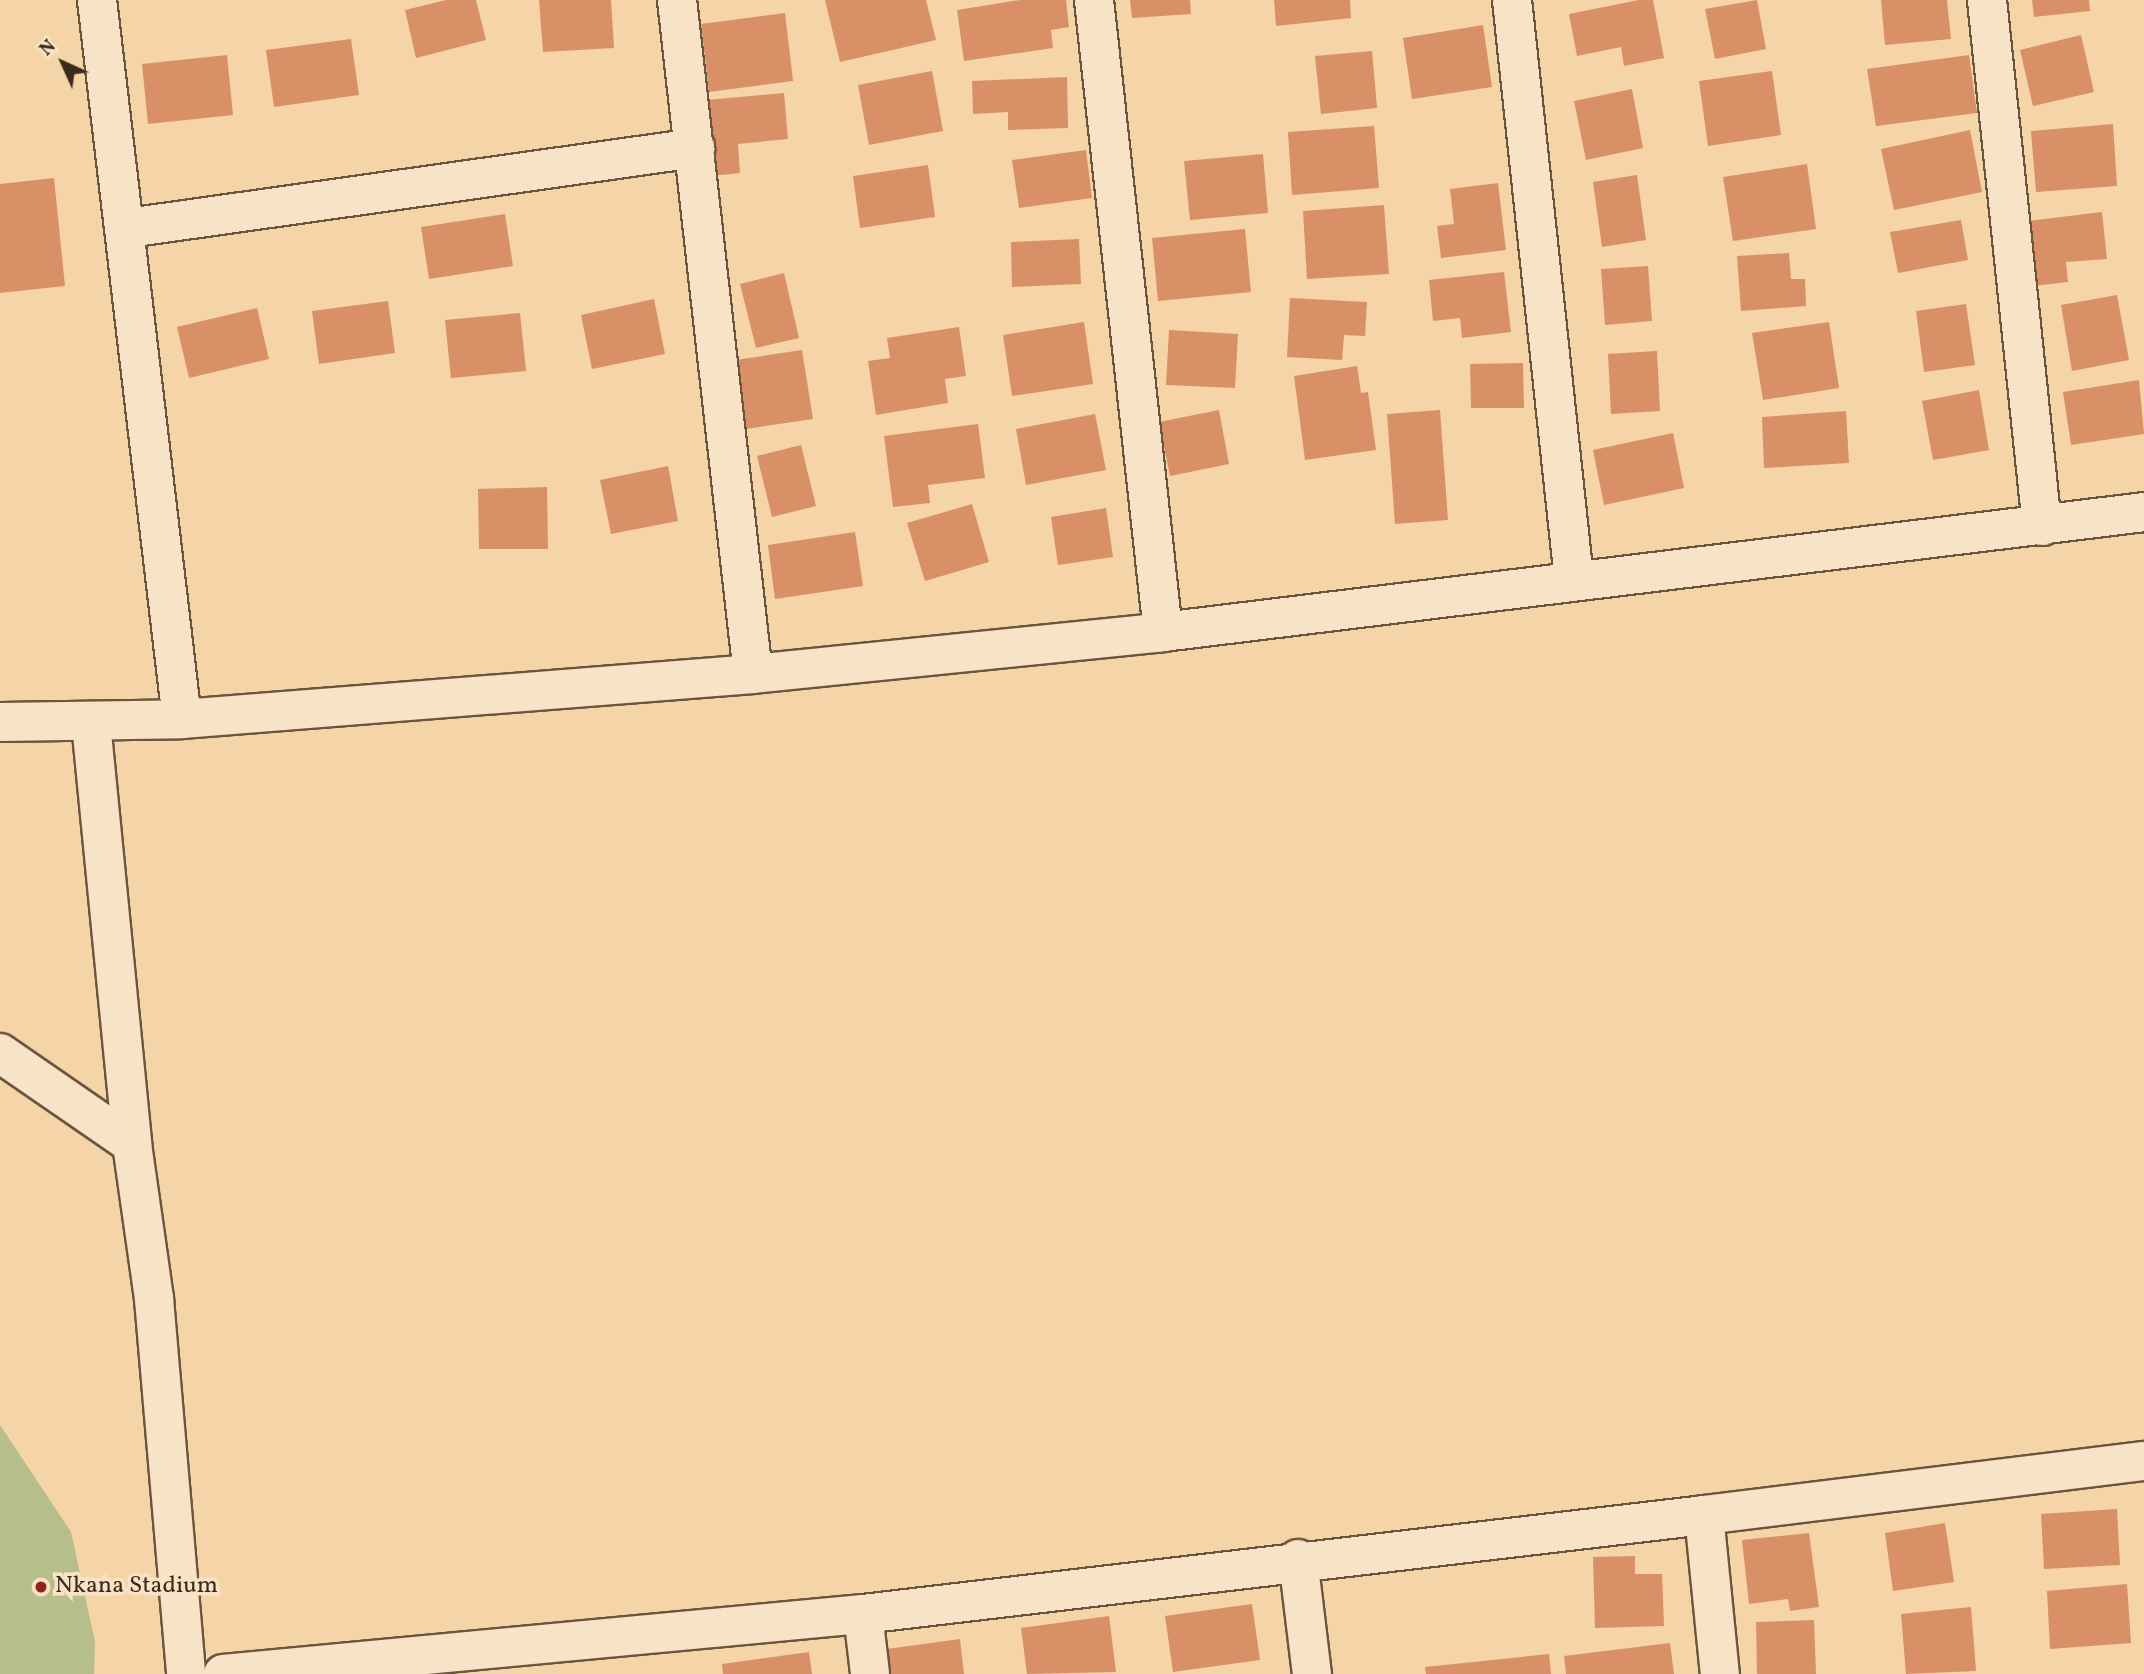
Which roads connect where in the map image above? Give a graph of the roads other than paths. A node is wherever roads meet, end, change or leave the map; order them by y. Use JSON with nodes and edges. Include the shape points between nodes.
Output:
{"nodes":[{"id":1,"x":97,"y":0,"type":"edge"},
{"id":2,"x":677,"y":0,"type":"edge"},
{"id":3,"x":1094,"y":0,"type":"edge"},
{"id":4,"x":1512,"y":0,"type":"edge"},
{"id":5,"x":1987,"y":0,"type":"edge"},
{"id":6,"x":695,"y":148,"type":"junction"},
{"id":7,"x":128,"y":228,"type":"junction"},
{"id":8,"x":2144,"y":512,"type":"edge"},
{"id":9,"x":2042,"y":526,"type":"junction"},
{"id":10,"x":1574,"y":579,"type":"junction"},
{"id":11,"x":1163,"y":632,"type":"junction"},
{"id":12,"x":753,"y":674,"type":"junction"},
{"id":13,"x":182,"y":719,"type":"junction"},
{"id":14,"x":0,"y":722,"type":"edge"},
{"id":15,"x":91,"y":723,"type":"junction"},
{"id":16,"x":0,"y":1052,"type":"edge"},
{"id":17,"x":132,"y":1144,"type":"junction"},
{"id":18,"x":2144,"y":1461,"type":"edge"},
{"id":19,"x":1704,"y":1516,"type":"junction"},
{"id":20,"x":1298,"y":1559,"type":"junction"},
{"id":21,"x":863,"y":1614,"type":"junction"},
{"id":22,"x":451,"y":1664,"type":"edge"},
{"id":23,"x":186,"y":1674,"type":"edge"},
{"id":24,"x":223,"y":1674,"type":"edge"},
{"id":25,"x":870,"y":1674,"type":"edge"},
{"id":26,"x":1312,"y":1674,"type":"edge"},
{"id":27,"x":1720,"y":1674,"type":"edge"}],
"edges":[{"from":1,"to":7,"type":"street"},
{"from":2,"to":6,"type":"street"},
{"from":3,"to":11,"type":"street"},
{"from":4,"to":10,"type":"street"},
{"from":5,"to":9,"type":"street"},
{"from":6,"to":7,"type":"street"},
{"from":6,"to":12,"type":"street"},
{"from":7,"to":13,"type":"street"},
{"from":8,"to":9,"type":"street"},
{"from":9,"to":10,"type":"street"},
{"from":10,"to":11,"type":"street"},
{"from":11,"to":12,"type":"street"},
{"from":12,"to":13,"type":"street"},
{"from":13,"to":15,"type":"street"},
{"from":14,"to":15,"type":"street"},
{"from":15,"to":17,"type":"street"},
{"from":16,"to":17,"type":"street"},
{"from":17,"to":23,"type":"street","via":[[154,1298]]},
{"from":18,"to":19,"type":"street"},
{"from":19,"to":20,"type":"street"},
{"from":19,"to":27,"type":"street"},
{"from":20,"to":21,"type":"street"},
{"from":20,"to":26,"type":"street"},
{"from":21,"to":22,"type":"street"},
{"from":21,"to":25,"type":"street"},
{"from":22,"to":24,"type":"street"}]}
